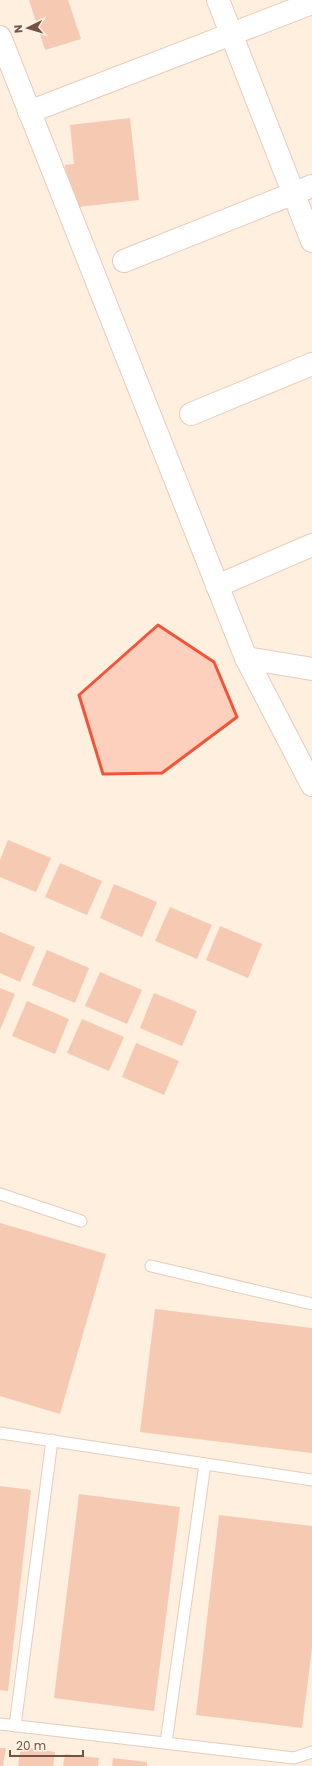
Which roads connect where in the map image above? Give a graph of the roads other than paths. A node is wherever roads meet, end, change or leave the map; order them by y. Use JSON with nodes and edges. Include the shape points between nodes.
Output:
{"nodes":[{"id":1,"x":218,"y":0,"type":"edge"},
{"id":2,"x":312,"y":3,"type":"edge"},
{"id":3,"x":231,"y":34,"type":"junction"},
{"id":4,"x":0,"y":37,"type":"edge"},
{"id":5,"x":29,"y":112,"type":"junction"},
{"id":6,"x":302,"y":189,"type":"edge"},
{"id":7,"x":312,"y":241,"type":"edge"},
{"id":8,"x":124,"y":261,"type":"dead end"},
{"id":9,"x":312,"y":364,"type":"edge"},
{"id":10,"x":192,"y":414,"type":"dead end"},
{"id":11,"x":312,"y":546,"type":"edge"},
{"id":12,"x":217,"y":586,"type":"junction"},
{"id":13,"x":246,"y":658,"type":"junction"},
{"id":14,"x":312,"y":669,"type":"edge"},
{"id":15,"x":312,"y":785,"type":"edge"},
{"id":16,"x":0,"y":1194,"type":"edge"},
{"id":17,"x":81,"y":1221,"type":"dead end"},
{"id":18,"x":151,"y":1266,"type":"dead end"},
{"id":19,"x":312,"y":1304,"type":"edge"},
{"id":20,"x":0,"y":1433,"type":"edge"},
{"id":21,"x":52,"y":1440,"type":"junction"},
{"id":22,"x":205,"y":1464,"type":"junction"},
{"id":23,"x":312,"y":1480,"type":"edge"},
{"id":24,"x":0,"y":1724,"type":"edge"},
{"id":25,"x":15,"y":1726,"type":"junction"},
{"id":26,"x":166,"y":1743,"type":"junction"},
{"id":27,"x":312,"y":1752,"type":"edge"}],
"edges":[{"from":1,"to":3,"type":"street"},
{"from":2,"to":3,"type":"street"},
{"from":3,"to":5,"type":"street"},
{"from":3,"to":6,"type":"street"},
{"from":4,"to":5,"type":"street"},
{"from":5,"to":12,"type":"street"},
{"from":6,"to":7,"type":"street"},
{"from":6,"to":8,"type":"street"},
{"from":9,"to":10,"type":"street"},
{"from":11,"to":12,"type":"street"},
{"from":12,"to":13,"type":"street"},
{"from":13,"to":14,"type":"street"},
{"from":13,"to":15,"type":"street"},
{"from":16,"to":17,"type":"lane"},
{"from":18,"to":19,"type":"lane"},
{"from":20,"to":21,"type":"lane"},
{"from":21,"to":22,"type":"lane"},
{"from":21,"to":25,"type":"lane"},
{"from":22,"to":23,"type":"lane"},
{"from":22,"to":26,"type":"lane"},
{"from":24,"to":25,"type":"lane"},
{"from":25,"to":26,"type":"lane"},
{"from":26,"to":27,"type":"lane","via":[[294,1758]]}]}
